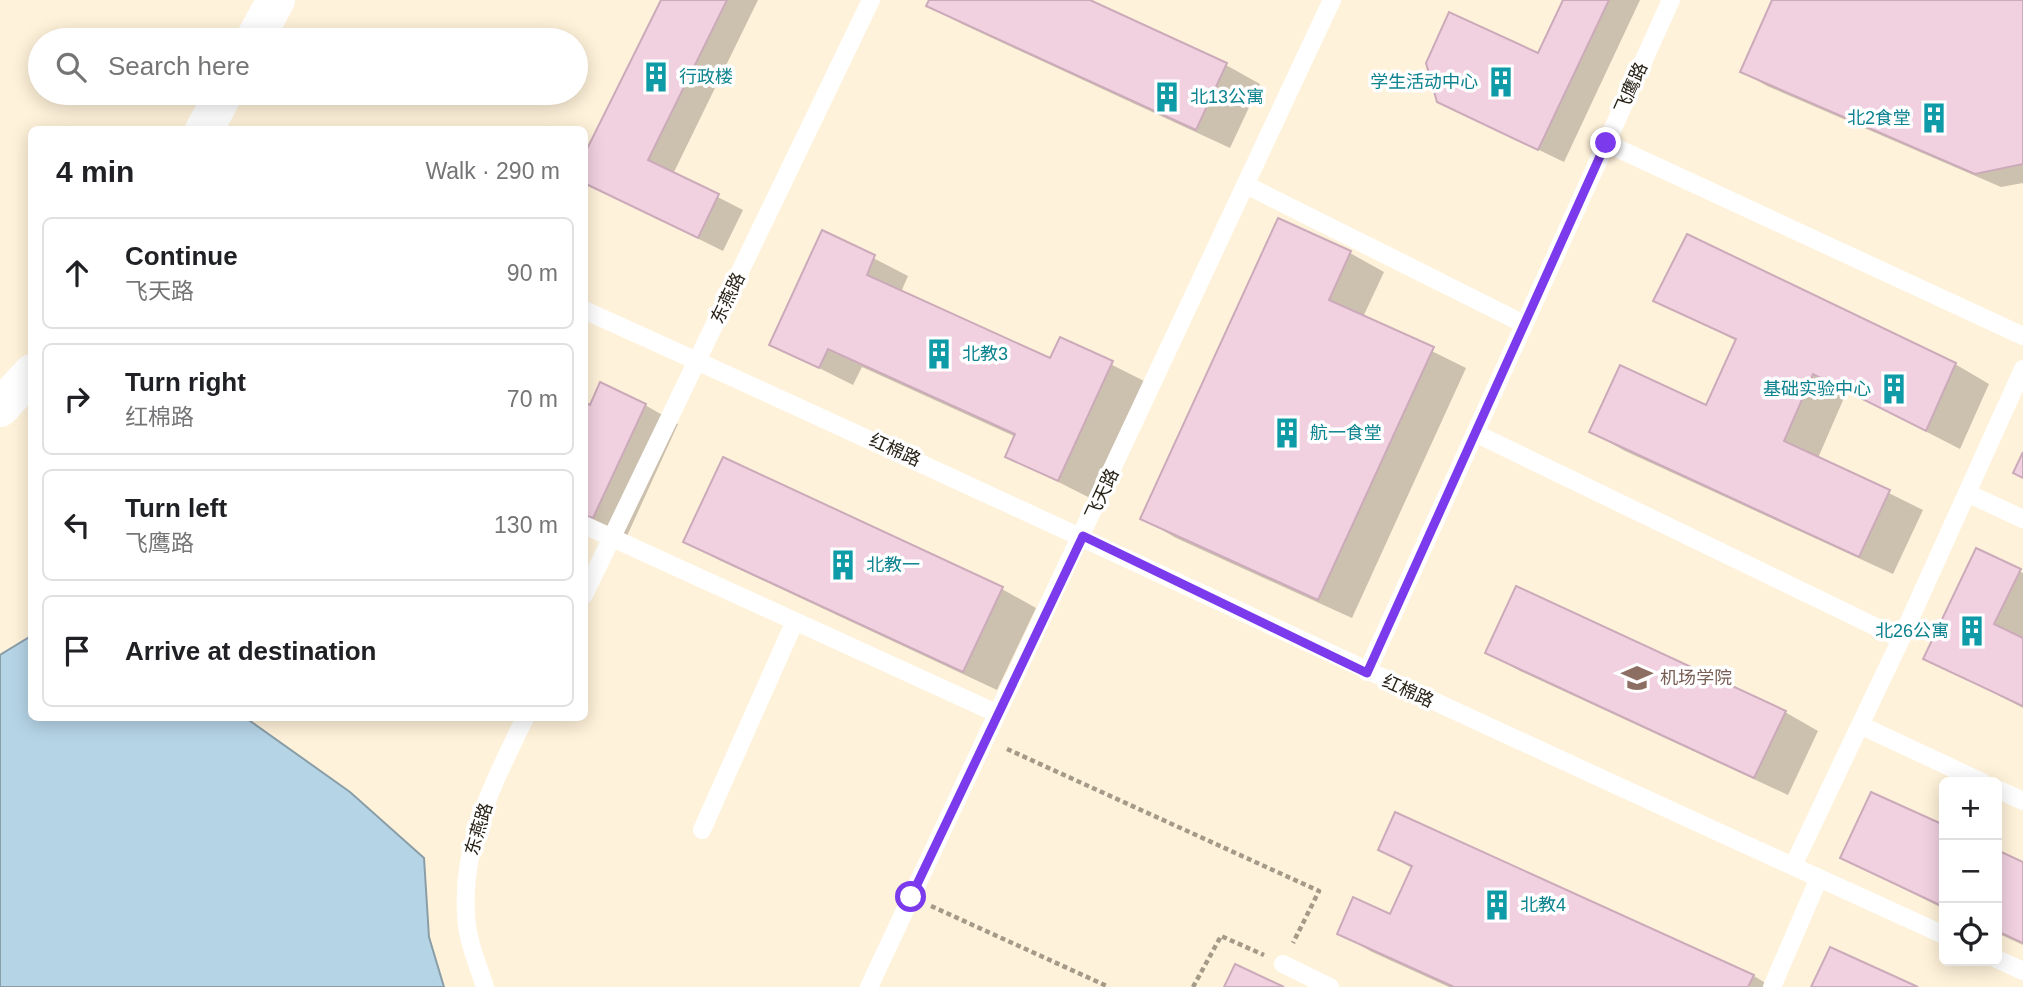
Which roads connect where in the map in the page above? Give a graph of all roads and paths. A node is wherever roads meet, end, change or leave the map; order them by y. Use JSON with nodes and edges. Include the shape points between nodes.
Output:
{"nodes":[{"id":1,"x":276,"y":0,"type":"edge"},
{"id":2,"x":871,"y":0,"type":"edge"},
{"id":3,"x":1332,"y":0,"type":"edge"},
{"id":4,"x":1671,"y":0,"type":"edge"},
{"id":5,"x":261,"y":28,"type":"edge"},
{"id":6,"x":218,"y":105,"type":"edge"},
{"id":7,"x":206,"y":126,"type":"edge"},
{"id":8,"x":1606,"y":143,"type":"junction"},
{"id":9,"x":1246,"y":185,"type":"junction"},
{"id":10,"x":588,"y":312,"type":"edge"},
{"id":11,"x":1524,"y":324,"type":"junction"},
{"id":12,"x":2023,"y":335,"type":"edge"},
{"id":13,"x":698,"y":361,"type":"junction"},
{"id":14,"x":2023,"y":369,"type":"edge"},
{"id":15,"x":28,"y":377,"type":"edge"},
{"id":16,"x":0,"y":408,"type":"edge"},
{"id":17,"x":1475,"y":433,"type":"junction"},
{"id":18,"x":1967,"y":493,"type":"junction"},
{"id":19,"x":2023,"y":519,"type":"edge"},
{"id":20,"x":588,"y":527,"type":"edge"},
{"id":21,"x":1083,"y":536,"type":"junction"},
{"id":22,"x":612,"y":538,"type":"junction"},
{"id":23,"x":588,"y":588,"type":"edge"},
{"id":24,"x":795,"y":621,"type":"junction"},
{"id":25,"x":1901,"y":639,"type":"junction"},
{"id":26,"x":1367,"y":673,"type":"junction"},
{"id":27,"x":996,"y":713,"type":"junction"},
{"id":28,"x":524,"y":721,"type":"edge"},
{"id":29,"x":1860,"y":725,"type":"junction"},
{"id":30,"x":984,"y":739,"type":"junction"},
{"id":31,"x":1971,"y":777,"type":"edge"},
{"id":32,"x":2002,"y":792,"type":"edge"},
{"id":33,"x":2023,"y":802,"type":"edge"},
{"id":34,"x":702,"y":830,"type":"dead end"},
{"id":35,"x":1793,"y":866,"type":"junction"},
{"id":36,"x":1819,"y":878,"type":"junction"},
{"id":37,"x":911,"y":897,"type":"junction"},
{"id":38,"x":1939,"y":933,"type":"edge"},
{"id":39,"x":2002,"y":961,"type":"edge"},
{"id":40,"x":1283,"y":964,"type":"junction"},
{"id":41,"x":2023,"y":971,"type":"edge"},
{"id":42,"x":485,"y":987,"type":"edge"},
{"id":43,"x":869,"y":987,"type":"edge"},
{"id":44,"x":1109,"y":987,"type":"edge"},
{"id":45,"x":1193,"y":987,"type":"edge"},
{"id":46,"x":1330,"y":987,"type":"edge"},
{"id":47,"x":1772,"y":987,"type":"edge"}],
"edges":[{"from":1,"to":5,"type":"main road"},
{"from":2,"to":13,"type":"lane","name":"东燕路"},
{"from":3,"to":9,"type":"lane","name":"飞天路"},
{"from":4,"to":8,"type":"lane","name":"飞鹰路"},
{"from":6,"to":7,"type":"main road"},
{"from":8,"to":11,"type":"lane","name":"飞鹰路"},
{"from":8,"to":12,"type":"lane"},
{"from":9,"to":11,"type":"lane"},
{"from":9,"to":21,"type":"lane","name":"飞天路"},
{"from":10,"to":13,"type":"lane","name":"红棉路"},
{"from":11,"to":17,"type":"lane","name":"飞鹰路"},
{"from":13,"to":21,"type":"lane","name":"红棉路"},
{"from":13,"to":22,"type":"lane","name":"东燕路"},
{"from":14,"to":18,"type":"lane"},
{"from":15,"to":16,"type":"main road"},
{"from":17,"to":25,"type":"lane"},
{"from":17,"to":26,"type":"lane","name":"飞鹰路"},
{"from":18,"to":19,"type":"lane"},
{"from":18,"to":25,"type":"lane"},
{"from":20,"to":22,"type":"lane"},
{"from":21,"to":26,"type":"lane","name":"红棉路"},
{"from":21,"to":27,"type":"lane","name":"飞天路"},
{"from":22,"to":23,"type":"lane","name":"东燕路"},
{"from":22,"to":24,"type":"lane"},
{"from":24,"to":27,"type":"lane"},
{"from":24,"to":34,"type":"lane"},
{"from":25,"to":29,"type":"lane"},
{"from":26,"to":35,"type":"lane","name":"红棉路"},
{"from":27,"to":30,"type":"lane","name":"飞天路"},
{"from":28,"to":42,"type":"lane","name":"东燕路","via":[[469,849],[467,926]]},
{"from":29,"to":31,"type":"lane"},
{"from":29,"to":35,"type":"lane"},
{"from":30,"to":37,"type":"lane","name":"飞天路"},
{"from":30,"to":40,"type":"path","via":[[1319,891]]},
{"from":32,"to":33,"type":"lane"},
{"from":35,"to":36,"type":"lane","name":"红棉路"},
{"from":36,"to":38,"type":"lane","name":"红棉路"},
{"from":36,"to":47,"type":"lane"},
{"from":37,"to":43,"type":"lane","name":"飞天路"},
{"from":37,"to":44,"type":"path"},
{"from":39,"to":41,"type":"lane"},
{"from":40,"to":45,"type":"path","via":[[1222,936]]},
{"from":40,"to":46,"type":"lane"}]}
